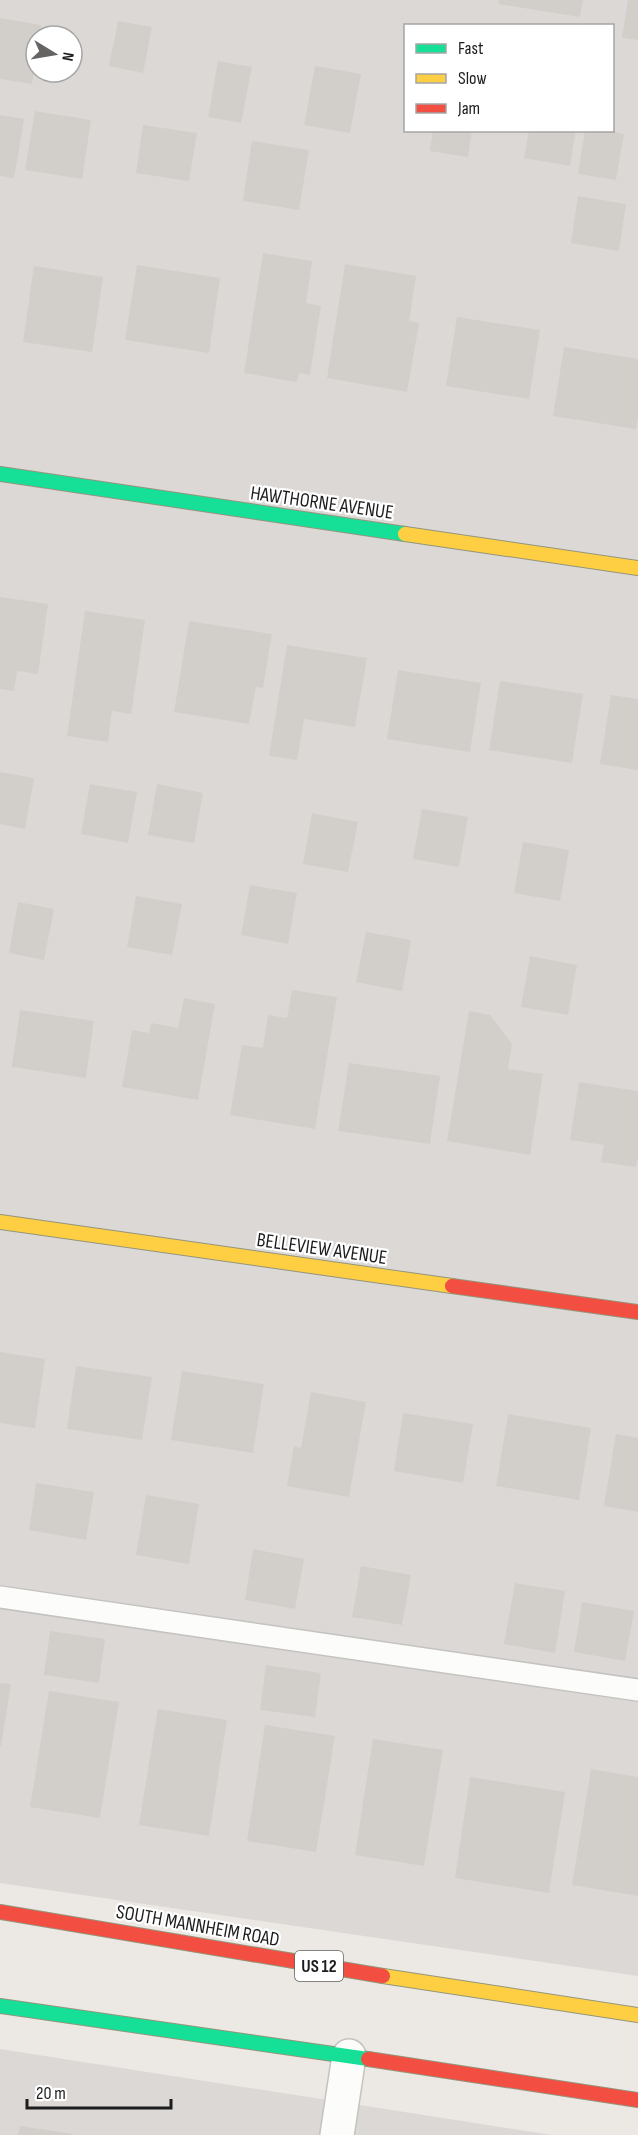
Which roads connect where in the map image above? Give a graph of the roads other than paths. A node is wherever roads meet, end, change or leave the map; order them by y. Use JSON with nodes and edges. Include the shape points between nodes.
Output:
{"nodes":[{"id":1,"x":0,"y":474,"type":"edge"},
{"id":2,"x":638,"y":568,"type":"edge"},
{"id":3,"x":0,"y":1222,"type":"edge"},
{"id":4,"x":638,"y":1312,"type":"edge"},
{"id":5,"x":0,"y":1597,"type":"edge"},
{"id":6,"x":638,"y":1690,"type":"edge"},
{"id":7,"x":0,"y":1912,"type":"edge"},
{"id":8,"x":0,"y":2006,"type":"edge"},
{"id":9,"x":638,"y":2015,"type":"edge"},
{"id":10,"x":349,"y":2056,"type":"junction"},
{"id":11,"x":638,"y":2100,"type":"edge"},
{"id":12,"x":337,"y":2135,"type":"edge"}],
"edges":[{"from":1,"to":2,"type":"main road","name":"HAWTHORNE AVENUE"},
{"from":3,"to":4,"type":"main road","name":"BELLEVIEW AVENUE"},
{"from":5,"to":6,"type":"lane"},
{"from":7,"to":9,"type":"main road","name":"SOUTH MANNHEIM ROAD","number":"US 12"},
{"from":8,"to":10,"type":"main road"},
{"from":10,"to":11,"type":"main road"},
{"from":10,"to":12,"type":"street"}]}
